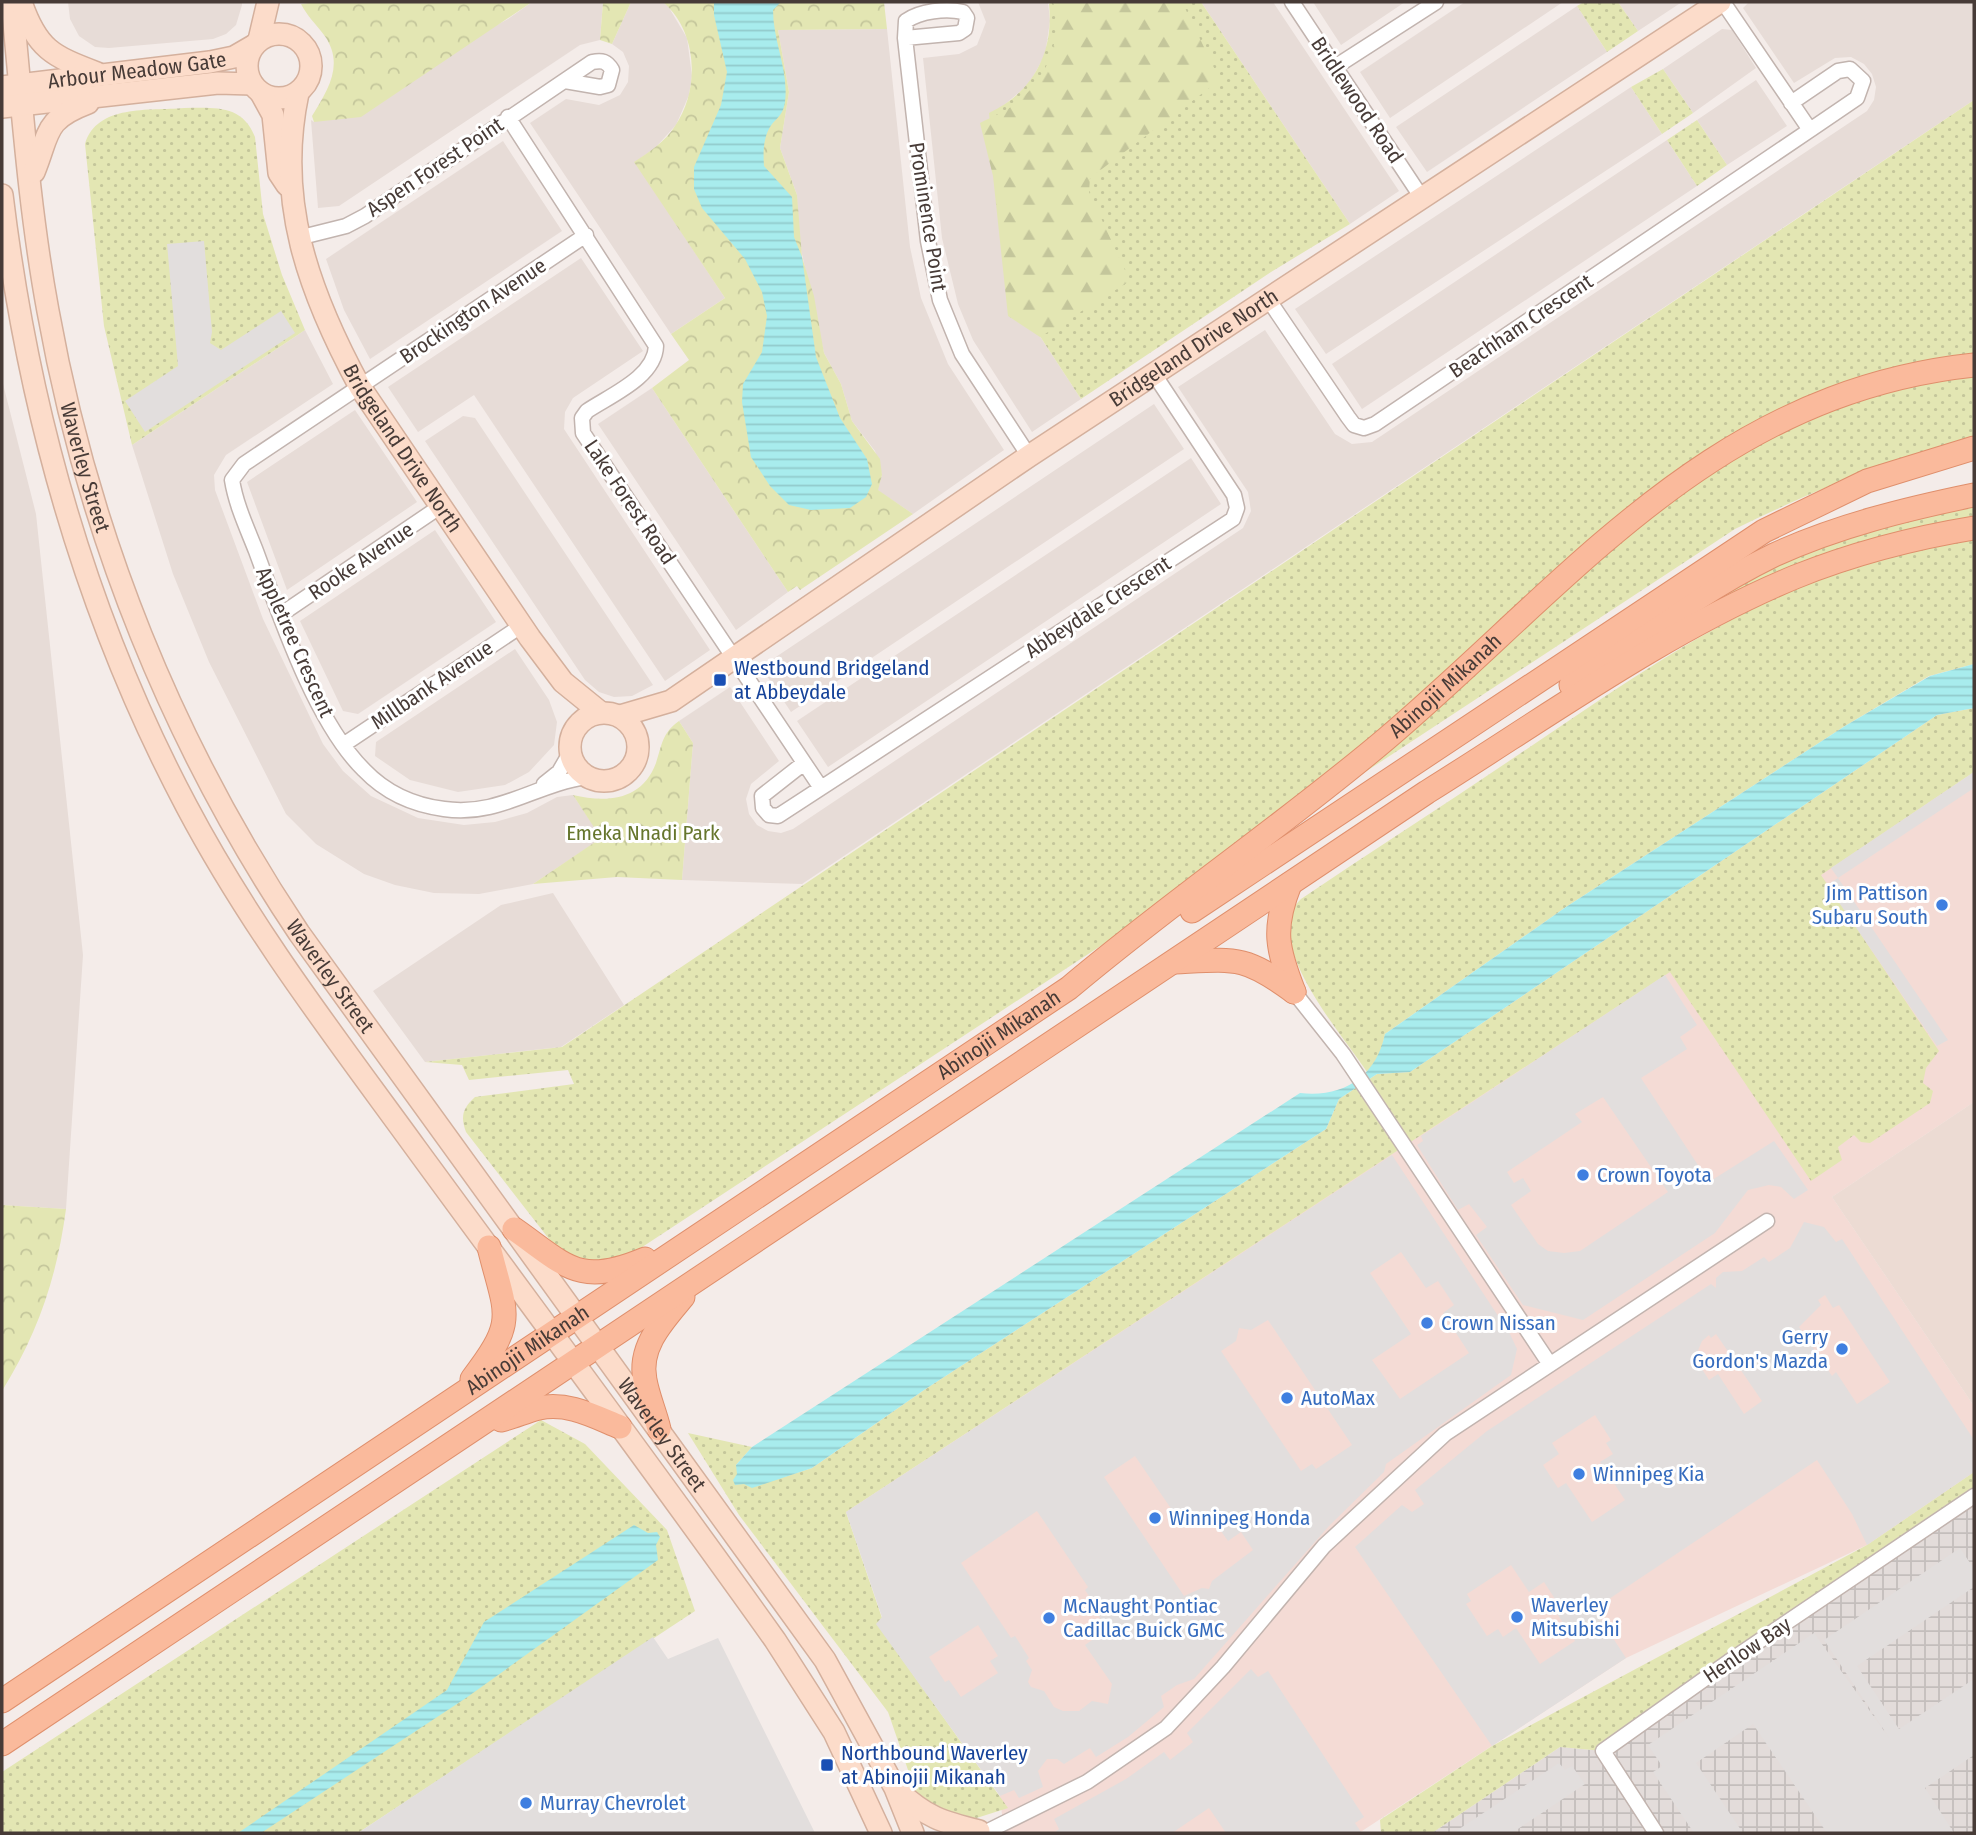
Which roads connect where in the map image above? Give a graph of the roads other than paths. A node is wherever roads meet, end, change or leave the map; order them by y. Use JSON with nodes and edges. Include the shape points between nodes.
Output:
{"nodes":[{"id":1,"x":12,"y":2,"type":"edge"},
{"id":2,"x":21,"y":2,"type":"edge"},
{"id":3,"x":268,"y":2,"type":"edge"},
{"id":4,"x":278,"y":2,"type":"edge"},
{"id":5,"x":1292,"y":2,"type":"edge"},
{"id":6,"x":1436,"y":2,"type":"edge"},
{"id":7,"x":1722,"y":2,"type":"edge"},
{"id":8,"x":292,"y":37,"type":"junction"},
{"id":9,"x":905,"y":38,"type":"dead end"},
{"id":10,"x":256,"y":43,"type":"junction"},
{"id":11,"x":1335,"y":67,"type":"junction"},
{"id":12,"x":565,"y":81,"type":"dead end"},
{"id":13,"x":105,"y":86,"type":"junction"},
{"id":14,"x":256,"y":89,"type":"junction"},
{"id":15,"x":298,"y":93,"type":"junction"},
{"id":16,"x":11,"y":96,"type":"edge"},
{"id":17,"x":1791,"y":103,"type":"junction"},
{"id":18,"x":508,"y":117,"type":"junction"},
{"id":19,"x":1810,"y":130,"type":"junction"},
{"id":20,"x":30,"y":180,"type":"junction"},
{"id":21,"x":290,"y":190,"type":"junction"},
{"id":22,"x":2,"y":195,"type":"edge"},
{"id":23,"x":1422,"y":198,"type":"junction"},
{"id":24,"x":586,"y":235,"type":"junction"},
{"id":25,"x":298,"y":238,"type":"junction"},
{"id":26,"x":1269,"y":299,"type":"junction"},
{"id":27,"x":1974,"y":365,"type":"edge"},
{"id":28,"x":1154,"y":374,"type":"junction"},
{"id":29,"x":360,"y":387,"type":"junction"},
{"id":30,"x":1974,"y":448,"type":"edge"},
{"id":31,"x":1029,"y":456,"type":"junction"},
{"id":32,"x":1974,"y":495,"type":"edge"},
{"id":33,"x":441,"y":506,"type":"junction"},
{"id":34,"x":1974,"y":528,"type":"edge"},
{"id":35,"x":280,"y":615,"type":"junction"},
{"id":36,"x":521,"y":626,"type":"junction"},
{"id":37,"x":734,"y":657,"type":"junction"},
{"id":38,"x":563,"y":682,"type":"junction"},
{"id":39,"x":671,"y":701,"type":"junction"},
{"id":40,"x":610,"y":714,"type":"junction"},
{"id":41,"x":573,"y":731,"type":"junction"},
{"id":42,"x":639,"y":741,"type":"junction"},
{"id":43,"x":343,"y":745,"type":"junction"},
{"id":44,"x":570,"y":753,"type":"junction"},
{"id":45,"x":804,"y":763,"type":"junction"},
{"id":46,"x":1458,"y":773,"type":"junction"},
{"id":47,"x":587,"y":777,"type":"junction"},
{"id":48,"x":821,"y":788,"type":"junction"},
{"id":49,"x":537,"y":790,"type":"junction"},
{"id":50,"x":1290,"y":884,"type":"junction"},
{"id":51,"x":1171,"y":962,"type":"junction"},
{"id":52,"x":1069,"y":988,"type":"junction"},
{"id":53,"x":1294,"y":992,"type":"junction"},
{"id":54,"x":1767,"y":1221,"type":"dead end"},
{"id":55,"x":514,"y":1229,"type":"junction"},
{"id":56,"x":489,"y":1247,"type":"junction"},
{"id":57,"x":681,"y":1247,"type":"junction"},
{"id":58,"x":698,"y":1279,"type":"junction"},
{"id":59,"x":577,"y":1317,"type":"junction"},
{"id":60,"x":552,"y":1334,"type":"junction"},
{"id":61,"x":599,"y":1345,"type":"junction"},
{"id":62,"x":573,"y":1362,"type":"junction"},
{"id":63,"x":1549,"y":1363,"type":"junction"},
{"id":64,"x":459,"y":1396,"type":"junction"},
{"id":65,"x":478,"y":1426,"type":"junction"},
{"id":66,"x":620,"y":1427,"type":"junction"},
{"id":67,"x":659,"y":1429,"type":"junction"},
{"id":68,"x":1974,"y":1496,"type":"edge"},
{"id":69,"x":2,"y":1701,"type":"edge"},
{"id":70,"x":2,"y":1744,"type":"edge"},
{"id":71,"x":862,"y":1786,"type":"junction"},
{"id":72,"x":895,"y":1788,"type":"junction"},
{"id":73,"x":981,"y":1832,"type":"edge"},
{"id":74,"x":868,"y":1833,"type":"edge"},
{"id":75,"x":881,"y":1833,"type":"edge"},
{"id":76,"x":913,"y":1833,"type":"edge"},
{"id":77,"x":1656,"y":1833,"type":"edge"}],
"edges":[{"from":1,"to":16,"type":"main road","name":"Waverley Street"},
{"from":2,"to":13,"type":"main road","via":[[44,47]]},
{"from":3,"to":10,"type":"main road"},
{"from":4,"to":8,"type":"main road"},
{"from":5,"to":11,"type":"street","name":"Bridlewood Road"},
{"from":6,"to":11,"type":"street"},
{"from":7,"to":17,"type":"street"},
{"from":7,"to":23,"type":"main road","name":"Bridgeland Drive North"},
{"from":8,"to":10,"type":"main road","via":[[277,34]]},
{"from":8,"to":15,"type":"main road","via":[[306,48],[312,67],[308,82]]},
{"from":9,"to":31,"type":"street","name":"Prominence Point","via":[[928,240],[940,300],[962,354]]},
{"from":10,"to":13,"type":"main road","name":"Arbour Meadow Gate","via":[[227,59]]},
{"from":10,"to":14,"type":"main road","via":[[247,63]]},
{"from":11,"to":23,"type":"street","name":"Bridlewood Road"},
{"from":12,"to":18,"type":"street","name":"Aspen Forest Point"},
{"from":13,"to":14,"type":"main road","name":"Arbour Meadow Gate","via":[[218,83]]},
{"from":13,"to":16,"type":"main road","name":"Arbour Meadow Gate"},
{"from":13,"to":20,"type":"main road","via":[[52,125]]},
{"from":14,"to":15,"type":"main road","via":[[282,98]]},
{"from":14,"to":21,"type":"main road","name":"Bridgeland Drive North","via":[[273,115],[279,173]]},
{"from":15,"to":21,"type":"main road","name":"Bridgeland Drive North","via":[[292,119]]},
{"from":16,"to":20,"type":"main road","name":"Waverley Street"},
{"from":17,"to":19,"type":"street"},
{"from":17,"to":19,"type":"street","name":"Beachham Crescent","via":[[1838,71],[1850,69],[1863,81],[1857,98]]},
{"from":18,"to":24,"type":"street","name":"Lake Forest Road"},
{"from":18,"to":25,"type":"street","name":"Aspen Forest Point","via":[[365,216],[346,226]]},
{"from":19,"to":26,"type":"street","name":"Beachham Crescent","via":[[1364,428],[1348,417]]},
{"from":20,"to":55,"type":"main road","name":"Waverley Street","via":[[47,310],[77,444],[118,578],[174,713],[211,789],[281,906]]},
{"from":21,"to":25,"type":"main road","name":"Bridgeland Drive North"},
{"from":22,"to":56,"type":"main road","name":"Waverley Street","via":[[26,362],[52,469],[83,571],[138,708],[192,816],[260,930]]},
{"from":23,"to":26,"type":"main road","name":"Bridgeland Drive North"},
{"from":24,"to":29,"type":"street","name":"Brockington Avenue"},
{"from":24,"to":37,"type":"street","name":"Lake Forest Road","via":[[656,346],[656,357],[645,372],[587,411],[581,426]]},
{"from":25,"to":29,"type":"main road","name":"Bridgeland Drive North","via":[[327,322]]},
{"from":26,"to":28,"type":"main road","name":"Bridgeland Drive North"},
{"from":27,"to":52,"type":"main road","name":"Abinojii Mikanah","via":[[1899,378],[1835,397],[1745,438],[1685,476],[1620,527],[1359,761]]},
{"from":28,"to":31,"type":"main road","name":"Bridgeland Drive North"},
{"from":28,"to":48,"type":"street","name":"Abbeydale Crescent","via":[[1234,495],[1237,508],[1233,519]]},
{"from":29,"to":33,"type":"main road","name":"Bridgeland Drive North"},
{"from":29,"to":35,"type":"street","name":"Appletree Crescent","via":[[234,474],[236,497]]},
{"from":30,"to":52,"type":"main road","via":[[1867,481],[1764,531]]},
{"from":31,"to":37,"type":"main road","name":"Bridgeland Drive North"},
{"from":32,"to":46,"type":"main road","via":[[1844,528],[1737,575],[1507,728]]},
{"from":33,"to":35,"type":"street","name":"Rooke Avenue"},
{"from":33,"to":36,"type":"main road","name":"Bridgeland Drive North"},
{"from":34,"to":46,"type":"main road","name":"Abinojii Mikanah","via":[[1842,560],[1734,605]]},
{"from":35,"to":43,"type":"street","name":"Appletree Crescent"},
{"from":36,"to":38,"type":"main road","name":"Bridgeland Drive North"},
{"from":36,"to":43,"type":"street","name":"Millbank Avenue"},
{"from":37,"to":39,"type":"main road","name":"Bridgeland Drive North"},
{"from":37,"to":45,"type":"street"},
{"from":38,"to":40,"type":"main road","name":"Bridgeland Drive North"},
{"from":38,"to":41,"type":"main road","name":"Bridgeland Drive North"},
{"from":39,"to":40,"type":"main road","name":"Bridgeland Drive North"},
{"from":39,"to":42,"type":"main road","name":"Bridgeland Drive North"},
{"from":40,"to":41,"type":"main road","via":[[589,716]]},
{"from":40,"to":42,"type":"main road","via":[[635,731]]},
{"from":41,"to":44,"type":"main road"},
{"from":42,"to":47,"type":"main road","via":[[636,760],[624,775],[606,781]]},
{"from":43,"to":49,"type":"street","name":"Appletree Crescent","via":[[383,786],[402,798],[445,810],[490,809]]},
{"from":44,"to":47,"type":"main road"},
{"from":44,"to":49,"type":"street","name":"Appletree Crescent","via":[[559,772]]},
{"from":45,"to":48,"type":"street"},
{"from":45,"to":48,"type":"street","name":"Abbeydale Crescent","via":[[770,787],[762,796],[763,808],[778,816]]},
{"from":46,"to":50,"type":"main road","name":"Abinojii Mikanah"},
{"from":47,"to":49,"type":"street","name":"Appletree Crescent"},
{"from":50,"to":51,"type":"main road","name":"Abinojii Mikanah"},
{"from":50,"to":53,"type":"main road","via":[[1277,936]]},
{"from":51,"to":53,"type":"main road","via":[[1248,963]]},
{"from":51,"to":58,"type":"main road","name":"Abinojii Mikanah"},
{"from":52,"to":57,"type":"main road","name":"Abinojii Mikanah"},
{"from":53,"to":63,"type":"street","via":[[1343,1054]]},
{"from":54,"to":63,"type":"street"},
{"from":55,"to":57,"type":"main road","via":[[559,1262],[586,1273],[616,1271]]},
{"from":55,"to":59,"type":"main road","name":"Waverley Street"},
{"from":56,"to":60,"type":"main road","name":"Waverley Street"},
{"from":56,"to":64,"type":"main road","via":[[504,1303],[504,1327],[491,1356]]},
{"from":57,"to":59,"type":"main road","name":"Abinojii Mikanah"},
{"from":58,"to":61,"type":"main road","name":"Abinojii Mikanah"},
{"from":58,"to":67,"type":"main road","via":[[658,1328],[644,1360],[645,1382]]},
{"from":59,"to":60,"type":"main road","name":"Abinojii Mikanah"},
{"from":59,"to":61,"type":"main road","name":"Waverley Street"},
{"from":60,"to":62,"type":"main road","name":"Waverley Street"},
{"from":60,"to":64,"type":"main road","name":"Abinojii Mikanah"},
{"from":61,"to":62,"type":"main road","name":"Abinojii Mikanah"},
{"from":61,"to":67,"type":"main road","name":"Waverley Street"},
{"from":62,"to":65,"type":"main road","name":"Abinojii Mikanah"},
{"from":62,"to":66,"type":"main road","name":"Waverley Street"},
{"from":63,"to":73,"type":"street","via":[[1445,1434],[1324,1546],[1166,1728],[1087,1782]]},
{"from":64,"to":69,"type":"main road","name":"Abinojii Mikanah"},
{"from":65,"to":66,"type":"main road","via":[[554,1406],[582,1411]]},
{"from":65,"to":70,"type":"main road","name":"Abinojii Mikanah"},
{"from":66,"to":71,"type":"main road","name":"Waverley Street","via":[[787,1658]]},
{"from":67,"to":72,"type":"main road","name":"Waverley Street","via":[[825,1660]]},
{"from":68,"to":77,"type":"street","name":"Henlow Bay","via":[[1603,1751]]},
{"from":71,"to":74,"type":"main road"},
{"from":71,"to":75,"type":"main road","name":"Waverley Street"},
{"from":72,"to":73,"type":"main road","via":[[938,1821]]},
{"from":72,"to":76,"type":"main road","name":"Waverley Street"}]}
